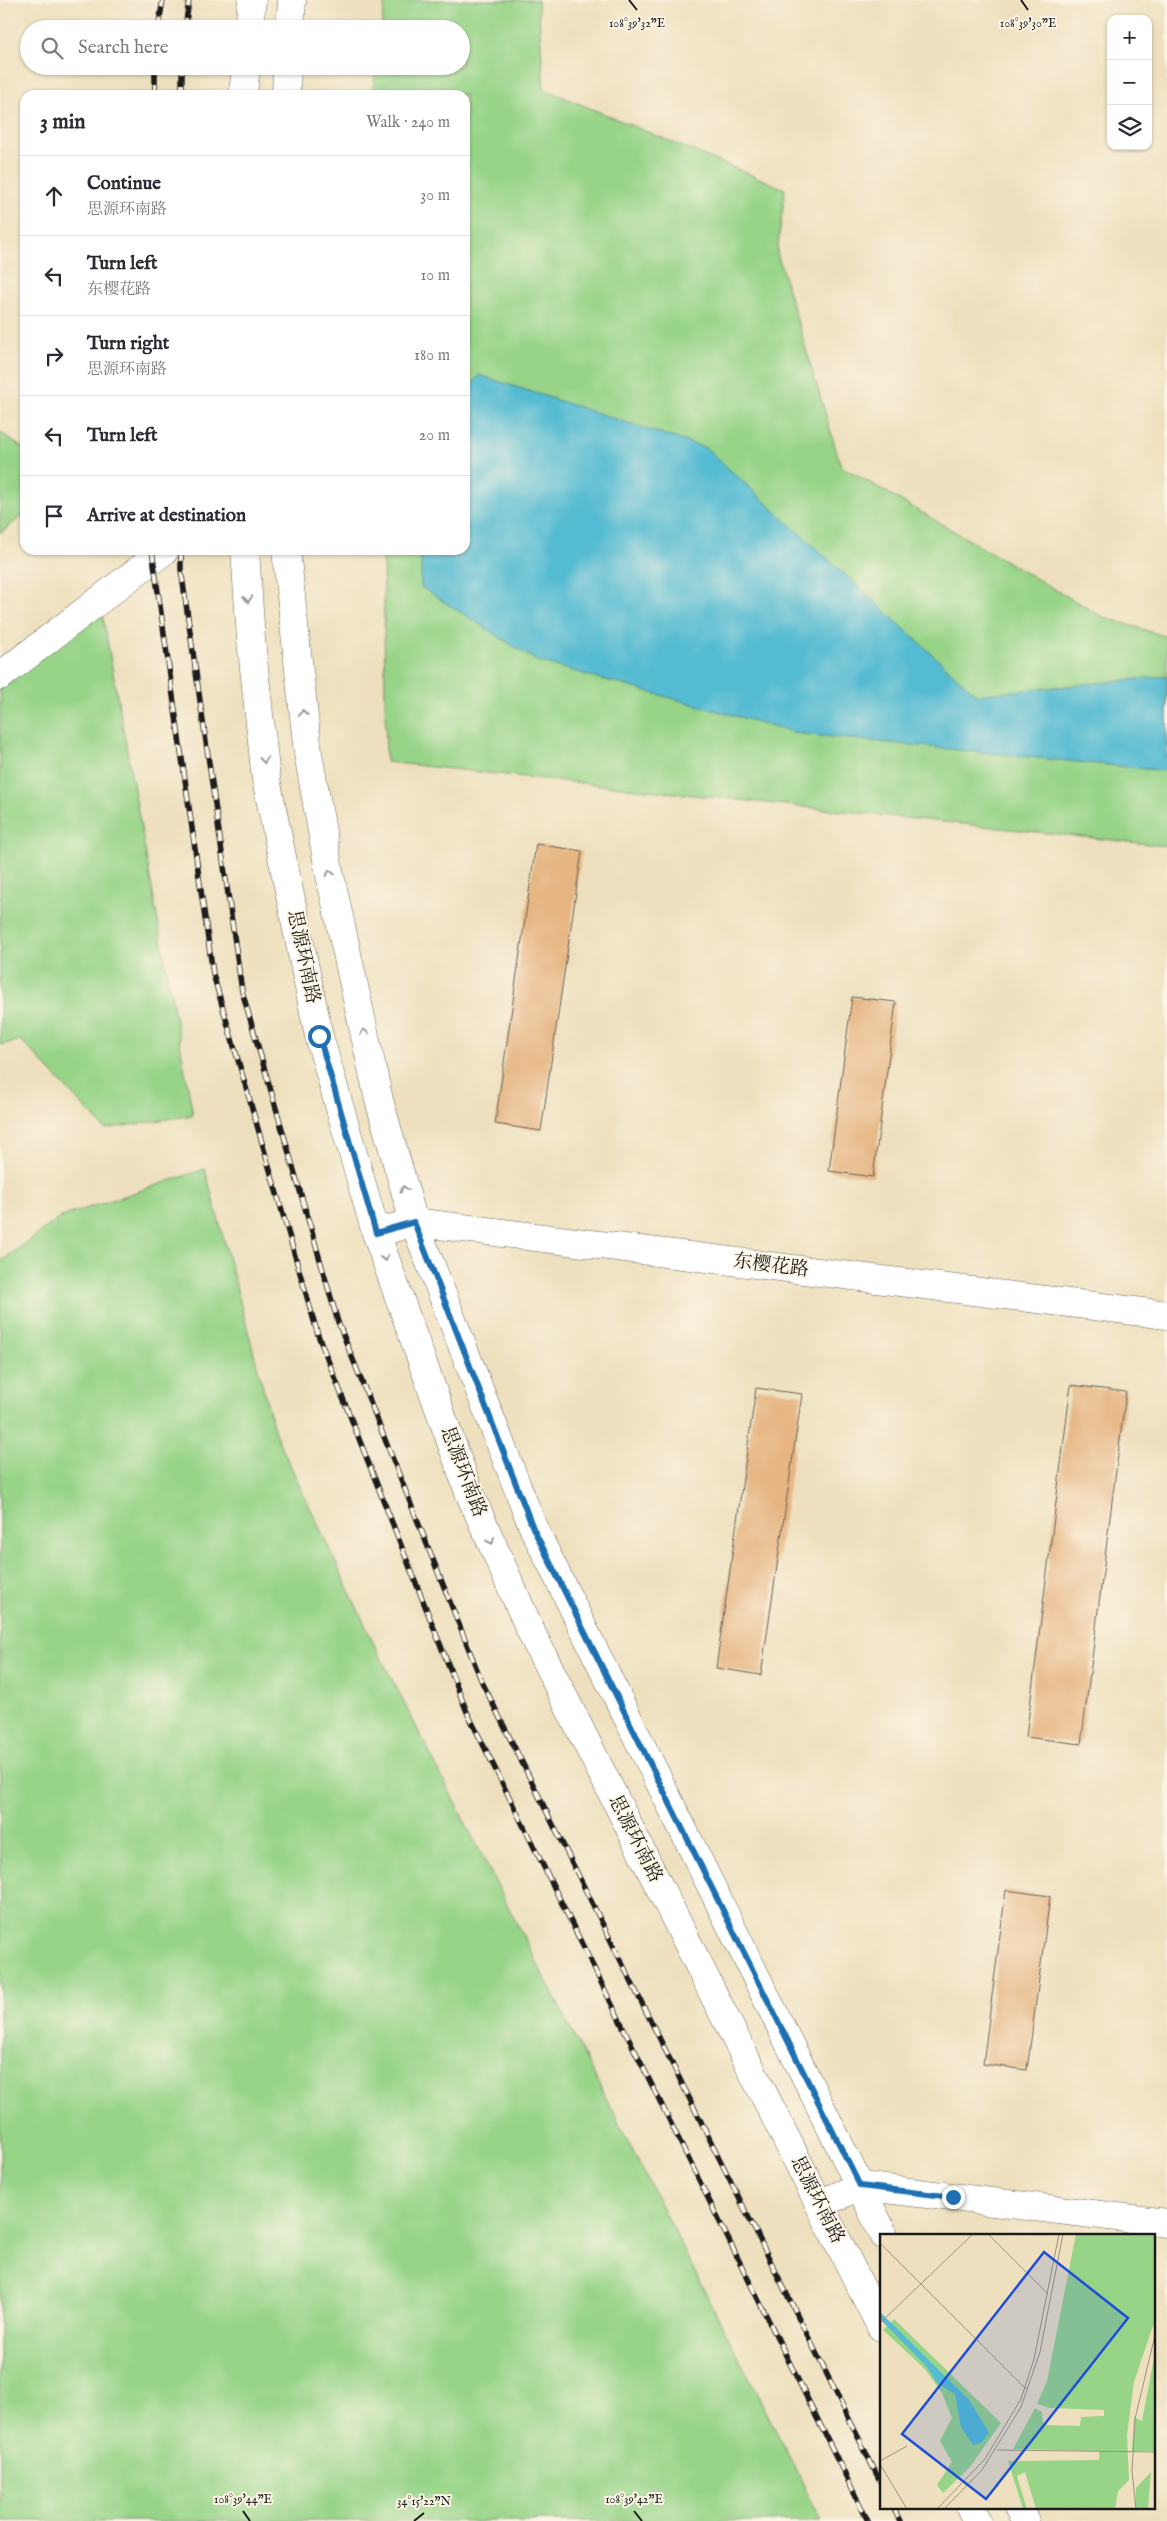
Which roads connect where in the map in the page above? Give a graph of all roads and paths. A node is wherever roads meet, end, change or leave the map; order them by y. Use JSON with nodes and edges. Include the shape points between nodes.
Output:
{"nodes":[{"id":1,"x":252,"y":0,"type":"edge"},
{"id":2,"x":292,"y":0,"type":"edge"},
{"id":3,"x":250,"y":20,"type":"edge"},
{"id":4,"x":291,"y":20,"type":"edge"},
{"id":5,"x":245,"y":75,"type":"edge"},
{"id":6,"x":287,"y":75,"type":"edge"},
{"id":7,"x":244,"y":90,"type":"edge"},
{"id":8,"x":286,"y":90,"type":"edge"},
{"id":9,"x":158,"y":555,"type":"edge"},
{"id":10,"x":245,"y":555,"type":"edge"},
{"id":11,"x":287,"y":555,"type":"edge"},
{"id":12,"x":0,"y":676,"type":"edge"},
{"id":13,"x":414,"y":1222,"type":"junction"},
{"id":14,"x":376,"y":1233,"type":"junction"},
{"id":15,"x":1167,"y":1315,"type":"edge"},
{"id":16,"x":860,"y":2186,"type":"junction"},
{"id":17,"x":820,"y":2204,"type":"junction"},
{"id":18,"x":1167,"y":2223,"type":"edge"},
{"id":19,"x":884,"y":2234,"type":"edge"},
{"id":20,"x":880,"y":2325,"type":"edge"},
{"id":21,"x":970,"y":2508,"type":"edge"},
{"id":22,"x":1018,"y":2508,"type":"edge"},
{"id":23,"x":977,"y":2521,"type":"edge"},
{"id":24,"x":1025,"y":2521,"type":"edge"}],
"edges":[{"from":1,"to":3,"type":"street"},
{"from":2,"to":4,"type":"street"},
{"from":5,"to":7,"type":"street"},
{"from":6,"to":8,"type":"street"},
{"from":9,"to":12,"type":"street"},
{"from":10,"to":14,"type":"street","name":"思源环南路","one_way":true,"via":[[266,779],[319,1036]]},
{"from":13,"to":11,"type":"street","one_way":true,"via":[[379,1100],[329,871],[308,752]]},
{"from":13,"to":14,"type":"street","name":"东樱花路"},
{"from":13,"to":15,"type":"street","name":"东樱花路"},
{"from":13,"to":16,"type":"street","via":[[533,1528]]},
{"from":14,"to":17,"type":"street","name":"思源环南路","one_way":true,"via":[[469,1492],[533,1636]]},
{"from":16,"to":17,"type":"street"},
{"from":16,"to":18,"type":"street"},
{"from":16,"to":19,"type":"street"},
{"from":17,"to":20,"type":"street","name":"思源环南路"},
{"from":21,"to":23,"type":"street"},
{"from":22,"to":24,"type":"street"}]}
